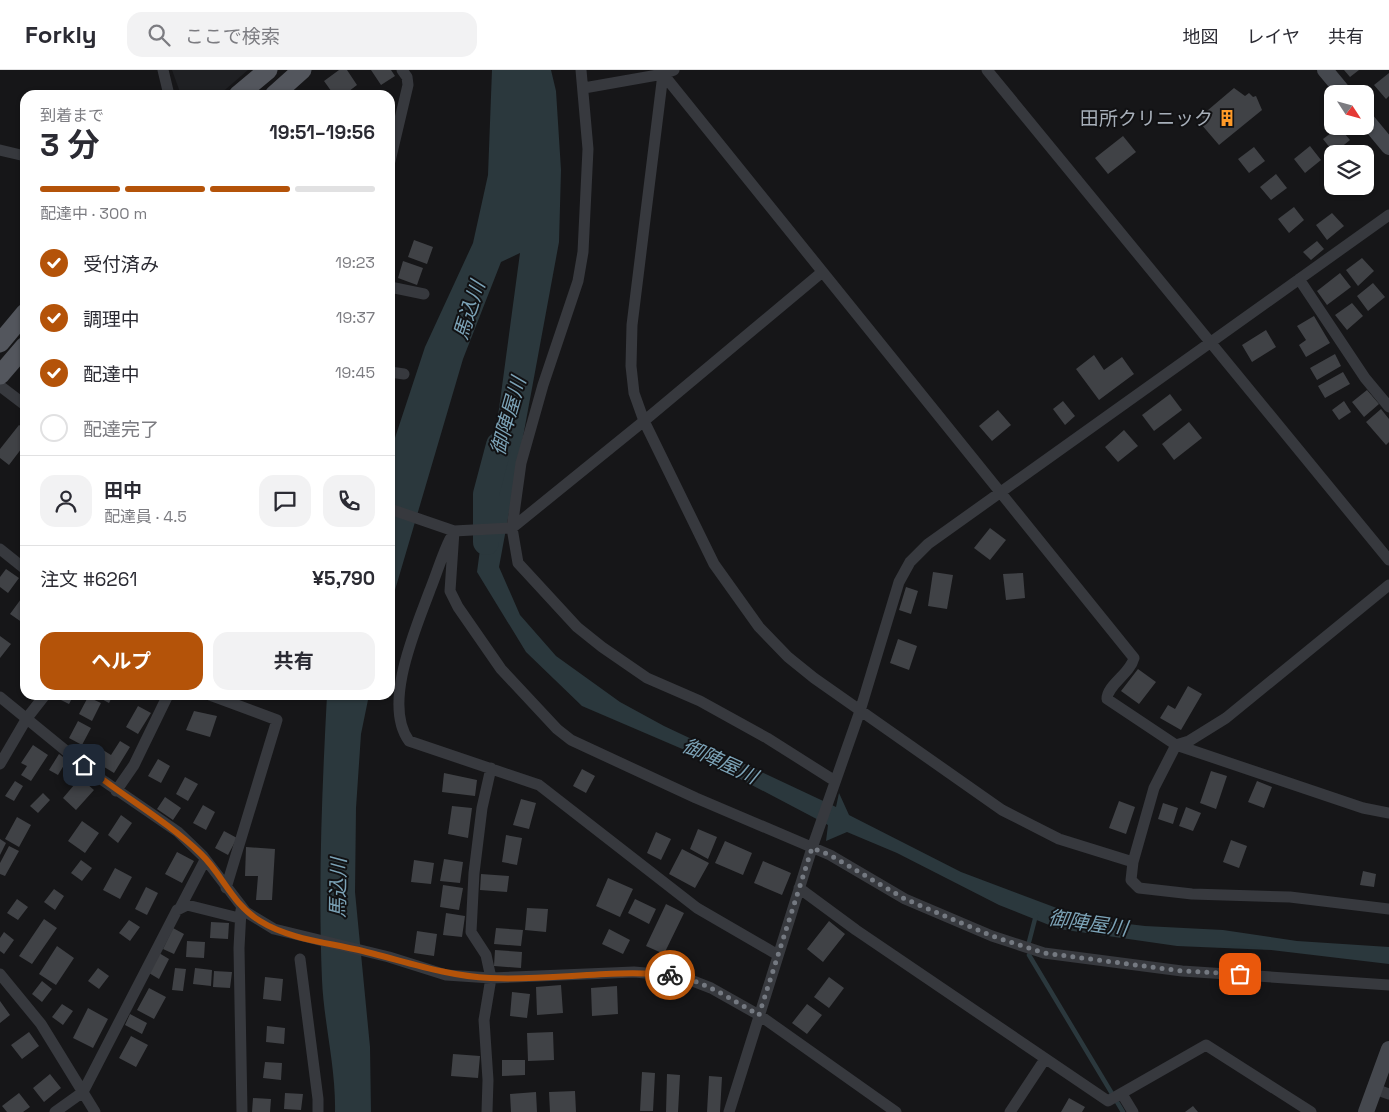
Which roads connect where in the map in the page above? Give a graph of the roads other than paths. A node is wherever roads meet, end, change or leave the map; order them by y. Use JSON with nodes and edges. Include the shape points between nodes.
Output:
{"nodes":[{"id":1,"x":163,"y":70,"type":"edge"},
{"id":2,"x":268,"y":70,"type":"edge"},
{"id":3,"x":302,"y":70,"type":"edge"},
{"id":4,"x":402,"y":70,"type":"edge"},
{"id":5,"x":581,"y":70,"type":"edge"},
{"id":6,"x":674,"y":70,"type":"edge"},
{"id":7,"x":987,"y":70,"type":"edge"},
{"id":8,"x":1325,"y":70,"type":"edge"},
{"id":9,"x":662,"y":74,"type":"junction"},
{"id":10,"x":1338,"y":85,"type":"edge"},
{"id":11,"x":584,"y":88,"type":"junction"},
{"id":12,"x":168,"y":90,"type":"edge"},
{"id":13,"x":244,"y":90,"type":"edge"},
{"id":14,"x":280,"y":90,"type":"edge"},
{"id":15,"x":1374,"y":129,"type":"edge"},
{"id":16,"x":395,"y":141,"type":"edge"},
{"id":17,"x":1389,"y":147,"type":"edge"},
{"id":18,"x":0,"y":150,"type":"edge"},
{"id":19,"x":20,"y":155,"type":"edge"},
{"id":20,"x":1389,"y":215,"type":"edge"},
{"id":21,"x":821,"y":272,"type":"junction"},
{"id":22,"x":1300,"y":279,"type":"junction"},
{"id":23,"x":395,"y":288,"type":"edge"},
{"id":24,"x":424,"y":294,"type":"dead end"},
{"id":25,"x":20,"y":318,"type":"edge"},
{"id":26,"x":0,"y":343,"type":"edge"},
{"id":27,"x":1211,"y":343,"type":"junction"},
{"id":28,"x":20,"y":352,"type":"edge"},
{"id":29,"x":395,"y":373,"type":"edge"},
{"id":30,"x":0,"y":374,"type":"edge"},
{"id":31,"x":404,"y":374,"type":"dead end"},
{"id":32,"x":0,"y":386,"type":"edge"},
{"id":33,"x":20,"y":401,"type":"edge"},
{"id":34,"x":1389,"y":407,"type":"edge"},
{"id":35,"x":644,"y":421,"type":"junction"},
{"id":36,"x":1001,"y":493,"type":"junction"},
{"id":37,"x":395,"y":511,"type":"edge"},
{"id":38,"x":512,"y":528,"type":"junction"},
{"id":39,"x":449,"y":529,"type":"junction"},
{"id":40,"x":0,"y":550,"type":"edge"},
{"id":41,"x":1389,"y":560,"type":"edge"},
{"id":42,"x":20,"y":565,"type":"edge"},
{"id":43,"x":1389,"y":585,"type":"edge"},
{"id":44,"x":0,"y":697,"type":"edge"},
{"id":45,"x":41,"y":700,"type":"edge"},
{"id":46,"x":166,"y":700,"type":"edge"},
{"id":47,"x":223,"y":700,"type":"edge"},
{"id":48,"x":860,"y":710,"type":"junction"},
{"id":49,"x":27,"y":718,"type":"junction"},
{"id":50,"x":1176,"y":745,"type":"junction"},
{"id":51,"x":0,"y":764,"type":"edge"},
{"id":52,"x":491,"y":768,"type":"junction"},
{"id":53,"x":834,"y":784,"type":"junction"},
{"id":54,"x":116,"y":791,"type":"junction"},
{"id":55,"x":1389,"y":813,"type":"edge"},
{"id":56,"x":813,"y":844,"type":"junction"},
{"id":57,"x":205,"y":860,"type":"junction"},
{"id":58,"x":1133,"y":862,"type":"junction"},
{"id":59,"x":226,"y":888,"type":"junction"},
{"id":60,"x":799,"y":888,"type":"junction"},
{"id":61,"x":180,"y":908,"type":"junction"},
{"id":62,"x":1389,"y":909,"type":"edge"},
{"id":63,"x":240,"y":912,"type":"junction"},
{"id":64,"x":778,"y":956,"type":"junction"},
{"id":65,"x":300,"y":959,"type":"dead end"},
{"id":66,"x":0,"y":974,"type":"edge"},
{"id":67,"x":491,"y":978,"type":"junction"},
{"id":68,"x":1389,"y":985,"type":"edge"},
{"id":69,"x":759,"y":1015,"type":"junction"},
{"id":70,"x":1389,"y":1049,"type":"edge"},
{"id":71,"x":1045,"y":1059,"type":"junction"},
{"id":72,"x":1382,"y":1091,"type":"edge"},
{"id":73,"x":83,"y":1092,"type":"junction"},
{"id":74,"x":1122,"y":1094,"type":"junction"},
{"id":75,"x":55,"y":1112,"type":"edge"},
{"id":76,"x":95,"y":1112,"type":"edge"},
{"id":77,"x":242,"y":1112,"type":"edge"},
{"id":78,"x":318,"y":1112,"type":"edge"},
{"id":79,"x":487,"y":1112,"type":"edge"},
{"id":80,"x":729,"y":1112,"type":"edge"},
{"id":81,"x":896,"y":1112,"type":"edge"},
{"id":82,"x":1010,"y":1112,"type":"edge"},
{"id":83,"x":1133,"y":1112,"type":"edge"},
{"id":84,"x":1311,"y":1112,"type":"edge"},
{"id":85,"x":1366,"y":1112,"type":"edge"}],
"edges":[{"from":1,"to":12,"type":"street"},
{"from":2,"to":13,"type":"main road"},
{"from":3,"to":14,"type":"main road"},
{"from":4,"to":16,"type":"street","via":[[408,85]]},
{"from":5,"to":11,"type":"street"},
{"from":6,"to":9,"type":"street"},
{"from":7,"to":27,"type":"street"},
{"from":8,"to":10,"type":"street"},
{"from":9,"to":11,"type":"street"},
{"from":9,"to":21,"type":"street"},
{"from":9,"to":35,"type":"street","via":[[632,325],[634,394]]},
{"from":11,"to":38,"type":"street","via":[[588,183],[578,281],[526,441]]},
{"from":15,"to":17,"type":"street"},
{"from":18,"to":19,"type":"street"},
{"from":20,"to":22,"type":"street"},
{"from":21,"to":35,"type":"street"},
{"from":21,"to":36,"type":"street"},
{"from":22,"to":27,"type":"street"},
{"from":22,"to":34,"type":"street","via":[[1365,378]]},
{"from":23,"to":24,"type":"street"},
{"from":25,"to":26,"type":"main road"},
{"from":27,"to":36,"type":"street"},
{"from":27,"to":41,"type":"street"},
{"from":28,"to":30,"type":"main road"},
{"from":29,"to":31,"type":"street"},
{"from":32,"to":33,"type":"street"},
{"from":35,"to":38,"type":"street"},
{"from":35,"to":48,"type":"street","via":[[714,564],[746,612],[788,656]]},
{"from":36,"to":48,"type":"street","via":[[928,544],[906,567]]},
{"from":36,"to":50,"type":"street","via":[[1134,658],[1129,671],[1108,693],[1107,699]]},
{"from":37,"to":39,"type":"street"},
{"from":38,"to":39,"type":"street"},
{"from":38,"to":53,"type":"street","via":[[518,562],[577,627],[602,648],[647,678],[700,701],[768,738]]},
{"from":39,"to":52,"type":"street","via":[[408,652],[399,714],[402,730],[409,741]]},
{"from":39,"to":56,"type":"street","via":[[450,591],[454,599],[501,670],[557,729],[571,740],[617,762]]},
{"from":40,"to":42,"type":"street"},
{"from":43,"to":50,"type":"street","via":[[1226,718],[1190,741]]},
{"from":44,"to":49,"type":"street"},
{"from":45,"to":49,"type":"street"},
{"from":46,"to":54,"type":"street","via":[[134,765]]},
{"from":47,"to":59,"type":"street","via":[[277,720]]},
{"from":48,"to":53,"type":"street"},
{"from":48,"to":58,"type":"street","via":[[1002,810],[1058,839]]},
{"from":49,"to":51,"type":"street"},
{"from":49,"to":54,"type":"street"},
{"from":50,"to":55,"type":"street","via":[[1363,808]]},
{"from":50,"to":58,"type":"street","via":[[1154,788]]},
{"from":52,"to":64,"type":"street","via":[[539,785],[697,908]]},
{"from":52,"to":67,"type":"street","via":[[474,873],[471,932],[486,956]]},
{"from":53,"to":56,"type":"street"},
{"from":54,"to":57,"type":"street","via":[[178,832]]},
{"from":56,"to":60,"type":"street"},
{"from":56,"to":68,"type":"street","via":[[905,899],[992,936],[1044,953],[1182,971]]},
{"from":57,"to":59,"type":"street"},
{"from":57,"to":61,"type":"street"},
{"from":58,"to":62,"type":"street","via":[[1131,880],[1139,888],[1192,894],[1290,897]]},
{"from":59,"to":63,"type":"street"},
{"from":60,"to":64,"type":"street"},
{"from":60,"to":71,"type":"street"},
{"from":61,"to":63,"type":"street","via":[[187,904]]},
{"from":61,"to":73,"type":"street","via":[[172,917]]},
{"from":63,"to":67,"type":"street","via":[[306,938],[446,974]]},
{"from":63,"to":77,"type":"street"},
{"from":64,"to":69,"type":"street"},
{"from":65,"to":78,"type":"street"},
{"from":66,"to":73,"type":"street","via":[[41,1024]]},
{"from":67,"to":69,"type":"street","via":[[634,972],[680,976],[711,988]]},
{"from":67,"to":79,"type":"street","via":[[484,1020]]},
{"from":69,"to":80,"type":"street"},
{"from":69,"to":81,"type":"street"},
{"from":70,"to":72,"type":"street"},
{"from":71,"to":74,"type":"street","via":[[1108,1101]]},
{"from":71,"to":82,"type":"street"},
{"from":72,"to":85,"type":"street"},
{"from":73,"to":75,"type":"street"},
{"from":73,"to":76,"type":"street"},
{"from":74,"to":83,"type":"street"},
{"from":74,"to":84,"type":"street","via":[[1206,1045]]}]}
